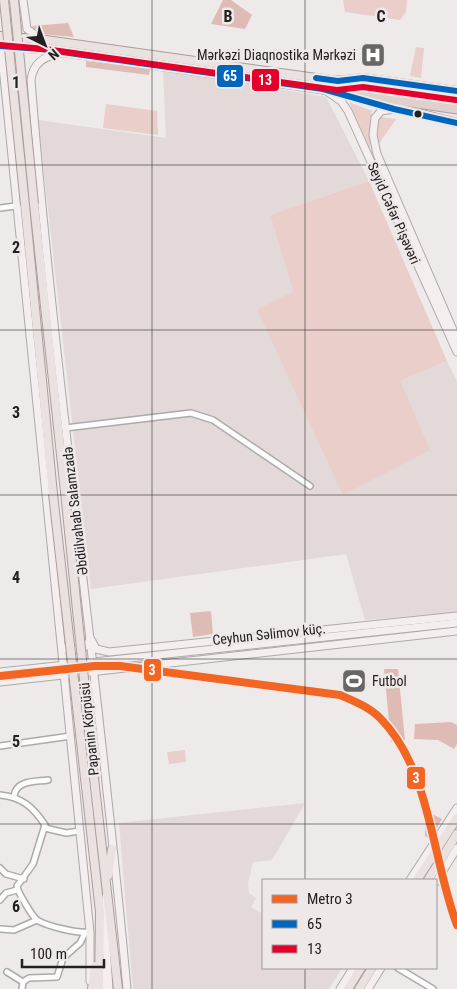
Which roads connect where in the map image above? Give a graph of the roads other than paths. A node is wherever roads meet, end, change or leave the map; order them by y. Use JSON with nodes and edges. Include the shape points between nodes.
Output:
{"nodes":[{"id":1,"x":4,"y":0,"type":"edge"},
{"id":2,"x":14,"y":0,"type":"edge"},
{"id":3,"x":21,"y":0,"type":"edge"},
{"id":4,"x":0,"y":2,"type":"edge"},
{"id":5,"x":0,"y":37,"type":"edge"},
{"id":6,"x":46,"y":40,"type":"junction"},
{"id":7,"x":0,"y":46,"type":"edge"},
{"id":8,"x":64,"y":52,"type":"junction"},
{"id":9,"x":338,"y":81,"type":"junction"},
{"id":10,"x":320,"y":88,"type":"junction"},
{"id":11,"x":457,"y":91,"type":"edge"},
{"id":12,"x":5,"y":94,"type":"junction"},
{"id":13,"x":32,"y":94,"type":"junction"},
{"id":14,"x":457,"y":99,"type":"edge"},
{"id":15,"x":394,"y":109,"type":"junction"},
{"id":16,"x":457,"y":109,"type":"edge"},
{"id":17,"x":457,"y":123,"type":"edge"},
{"id":18,"x":386,"y":175,"type":"junction"},
{"id":19,"x":379,"y":178,"type":"junction"},
{"id":20,"x":16,"y":206,"type":"junction"},
{"id":21,"x":0,"y":208,"type":"edge"},
{"id":22,"x":457,"y":339,"type":"edge"},
{"id":23,"x":457,"y":352,"type":"edge"},
{"id":24,"x":55,"y":400,"type":"junction"},
{"id":25,"x":44,"y":403,"type":"junction"},
{"id":26,"x":64,"y":414,"type":"junction"},
{"id":27,"x":39,"y":417,"type":"junction"},
{"id":28,"x":66,"y":428,"type":"junction"},
{"id":29,"x":68,"y":452,"type":"junction"},
{"id":30,"x":42,"y":456,"type":"junction"},
{"id":31,"x":62,"y":469,"type":"junction"},
{"id":32,"x":51,"y":470,"type":"junction"},
{"id":33,"x":310,"y":486,"type":"dead end"},
{"id":34,"x":64,"y":492,"type":"joint"},
{"id":35,"x":53,"y":494,"type":"joint"},
{"id":36,"x":457,"y":616,"type":"edge"},
{"id":37,"x":457,"y":623,"type":"edge"},
{"id":38,"x":457,"y":631,"type":"edge"},
{"id":39,"x":294,"y":632,"type":"junction"},
{"id":40,"x":90,"y":636,"type":"junction"},
{"id":41,"x":61,"y":641,"type":"junction"},
{"id":42,"x":269,"y":642,"type":"junction"},
{"id":43,"x":142,"y":648,"type":"junction"},
{"id":44,"x":157,"y":655,"type":"junction"},
{"id":45,"x":129,"y":658,"type":"junction"},
{"id":46,"x":93,"y":662,"type":"junction"},
{"id":47,"x":64,"y":665,"type":"junction"},
{"id":48,"x":94,"y":671,"type":"junction"},
{"id":49,"x":0,"y":672,"type":"edge"},
{"id":50,"x":64,"y":674,"type":"junction"},
{"id":51,"x":0,"y":682,"type":"edge"},
{"id":52,"x":97,"y":692,"type":"junction"},
{"id":53,"x":66,"y":694,"type":"junction"},
{"id":54,"x":71,"y":736,"type":"junction"},
{"id":55,"x":0,"y":746,"type":"edge"},
{"id":56,"x":48,"y":780,"type":"dead end"},
{"id":57,"x":0,"y":795,"type":"edge"},
{"id":58,"x":14,"y":796,"type":"junction"},
{"id":59,"x":457,"y":808,"type":"edge"},
{"id":60,"x":457,"y":818,"type":"edge"},
{"id":61,"x":45,"y":828,"type":"junction"},
{"id":62,"x":80,"y":831,"type":"junction"},
{"id":63,"x":457,"y":834,"type":"edge"},
{"id":64,"x":457,"y":848,"type":"edge"},
{"id":65,"x":112,"y":850,"type":"junction"},
{"id":66,"x":0,"y":868,"type":"edge"},
{"id":67,"x":24,"y":879,"type":"junction"},
{"id":68,"x":411,"y":879,"type":"edge"},
{"id":69,"x":418,"y":879,"type":"edge"},
{"id":70,"x":429,"y":879,"type":"edge"},
{"id":71,"x":437,"y":880,"type":"edge"},
{"id":72,"x":106,"y":888,"type":"junction"},
{"id":73,"x":16,"y":890,"type":"junction"},
{"id":74,"x":0,"y":900,"type":"edge"},
{"id":75,"x":100,"y":912,"type":"junction"},
{"id":76,"x":37,"y":920,"type":"junction"},
{"id":77,"x":0,"y":929,"type":"edge"},
{"id":78,"x":88,"y":932,"type":"junction"},
{"id":79,"x":99,"y":939,"type":"junction"},
{"id":80,"x":95,"y":968,"type":"junction"},
{"id":81,"x":352,"y":969,"type":"edge"},
{"id":82,"x":360,"y":969,"type":"edge"},
{"id":83,"x":371,"y":969,"type":"edge"},
{"id":84,"x":380,"y":969,"type":"edge"},
{"id":85,"x":400,"y":969,"type":"edge"},
{"id":86,"x":7,"y":972,"type":"dead end"},
{"id":87,"x":22,"y":982,"type":"junction"},
{"id":88,"x":22,"y":989,"type":"edge"},
{"id":89,"x":91,"y":989,"type":"edge"},
{"id":90,"x":99,"y":989,"type":"edge"},
{"id":91,"x":104,"y":989,"type":"edge"},
{"id":92,"x":109,"y":989,"type":"edge"},
{"id":93,"x":118,"y":989,"type":"edge"},
{"id":94,"x":127,"y":989,"type":"edge"},
{"id":95,"x":340,"y":989,"type":"edge"},
{"id":96,"x":348,"y":989,"type":"edge"},
{"id":97,"x":359,"y":989,"type":"edge"},
{"id":98,"x":368,"y":989,"type":"edge"},
{"id":99,"x":433,"y":989,"type":"edge"}],
"edges":[{"from":1,"to":25,"type":"main road","name":"Əbdülvahab Salamzadə","bridge":true},
{"from":2,"to":24,"type":"main road","name":"Əbdülvahab Salamzadə","bridge":true},
{"from":3,"to":4,"type":"main road","via":[[10,7]]},
{"from":3,"to":6,"type":"main road","via":[[27,29]]},
{"from":5,"to":6,"type":"main road"},
{"from":5,"to":7,"type":"main road","name":"Əbdülvahab Salamzadə"},
{"from":6,"to":9,"type":"main road"},
{"from":7,"to":8,"type":"main road"},
{"from":7,"to":12,"type":"main road","name":"Əbdülvahab Salamzadə"},
{"from":8,"to":10,"type":"main road"},
{"from":8,"to":13,"type":"main road","name":"Əbdülvahab Salamzadə","via":[[46,56],[36,64],[32,75]]},
{"from":9,"to":11,"type":"main road","via":[[363,78]]},
{"from":9,"to":14,"type":"highway"},
{"from":10,"to":15,"type":"main road"},
{"from":10,"to":16,"type":"highway"},
{"from":10,"to":19,"type":"main road","name":"Seyid Cəfər Pişəvəri","via":[[344,104]]},
{"from":12,"to":13,"type":"main road","via":[[10,82],[17,78],[25,80]]},
{"from":12,"to":20,"type":"main road","name":"Əbdülvahab Salamzadə"},
{"from":13,"to":26,"type":"main road","name":"Əbdülvahab Salamzadə"},
{"from":15,"to":17,"type":"main road"},
{"from":15,"to":18,"type":"main road","name":"Seyid Cəfər Pişəvəri","via":[[381,111],[373,122],[374,145]]},
{"from":18,"to":19,"type":"main road"},
{"from":18,"to":22,"type":"main road","name":"Seyid Cəfər Pişəvəri"},
{"from":19,"to":23,"type":"main road","name":"Seyid Cəfər Pişəvəri"},
{"from":20,"to":21,"type":"street"},
{"from":20,"to":27,"type":"main road","name":"Əbdülvahab Salamzadə"},
{"from":24,"to":26,"type":"main road"},
{"from":24,"to":31,"type":"main road","name":"Əbdülvahab Salamzadə"},
{"from":25,"to":27,"type":"main road"},
{"from":25,"to":32,"type":"main road","name":"Əbdülvahab Salamzadə"},
{"from":26,"to":28,"type":"main road","name":"Əbdülvahab Salamzadə"},
{"from":27,"to":30,"type":"main road","name":"Əbdülvahab Salamzadə"},
{"from":28,"to":29,"type":"main road","name":"Əbdülvahab Salamzadə"},
{"from":28,"to":33,"type":"street","via":[[191,413],[213,420]]},
{"from":29,"to":31,"type":"main road"},
{"from":29,"to":40,"type":"main road","name":"Əbdülvahab Salamzadə"},
{"from":30,"to":32,"type":"main road"},
{"from":30,"to":41,"type":"main road","name":"Əbdülvahab Salamzadə"},
{"from":31,"to":34,"type":"main road","name":"Əbdülvahab Salamzadə"},
{"from":32,"to":35,"type":"main road","name":"Əbdülvahab Salamzadə"},
{"from":34,"to":72,"type":"main road","name":"Papanin Körpüsü","bridge":true},
{"from":35,"to":75,"type":"main road","name":"Papanin Körpüsü","bridge":true},
{"from":36,"to":39,"type":"main road","name":"Ceyhun Səlimov küç."},
{"from":37,"to":42,"type":"main road","name":"Ceyhun Səlimov küç."},
{"from":38,"to":48,"type":"main road","name":"Ceyhun Səlimov küç."},
{"from":39,"to":42,"type":"main road"},
{"from":39,"to":43,"type":"main road","name":"Ceyhun Səlimov küç."},
{"from":40,"to":41,"type":"main road","via":[[89,643],[82,649],[68,649]]},
{"from":40,"to":43,"type":"main road","name":"Ceyhun Səlimov küç.","via":[[96,649],[104,652]]},
{"from":40,"to":46,"type":"main road","name":"Əbdülvahab Salamzadə"},
{"from":41,"to":47,"type":"main road","name":"Əbdülvahab Salamzadə"},
{"from":42,"to":44,"type":"main road","name":"Ceyhun Səlimov küç."},
{"from":43,"to":44,"type":"main road"},
{"from":43,"to":45,"type":"main road"},
{"from":44,"to":45,"type":"main road","name":"Ceyhun Səlimov küç."},
{"from":45,"to":46,"type":"main road","name":"Ceyhun Səlimov küç."},
{"from":46,"to":47,"type":"main road","name":"Ceyhun Səlimov küç."},
{"from":46,"to":48,"type":"main road","name":"Əbdülvahab Salamzadə"},
{"from":47,"to":49,"type":"main road"},
{"from":47,"to":50,"type":"main road","name":"Əbdülvahab Salamzadə"},
{"from":48,"to":50,"type":"main road","name":"Ceyhun Səlimov küç."},
{"from":48,"to":52,"type":"main road","name":"Əbdülvahab Salamzadə"},
{"from":50,"to":51,"type":"main road"},
{"from":50,"to":53,"type":"main road","name":"Əbdülvahab Salamzadə"},
{"from":52,"to":53,"type":"main road","via":[[89,682],[72,684]]},
{"from":52,"to":65,"type":"main road","name":"Əbdülvahab Salamzadə"},
{"from":53,"to":54,"type":"main road","name":"Əbdülvahab Salamzadə"},
{"from":54,"to":55,"type":"street"},
{"from":54,"to":62,"type":"main road","name":"Əbdülvahab Salamzadə"},
{"from":56,"to":58,"type":"street","via":[[21,784],[14,790]]},
{"from":57,"to":58,"type":"street"},
{"from":58,"to":61,"type":"street","via":[[26,802],[44,822]]},
{"from":59,"to":68,"type":"main road"},
{"from":60,"to":69,"type":"main road"},
{"from":61,"to":62,"type":"street","via":[[66,834]]},
{"from":61,"to":67,"type":"street","via":[[33,864]]},
{"from":62,"to":78,"type":"main road","name":"Əbdülvahab Salamzadə"},
{"from":63,"to":70,"type":"main road"},
{"from":64,"to":71,"type":"main road"},
{"from":65,"to":72,"type":"main road"},
{"from":65,"to":94,"type":"main road","name":"Əbdülvahab Salamzadə"},
{"from":66,"to":67,"type":"street","via":[[6,874]]},
{"from":67,"to":73,"type":"street"},
{"from":72,"to":92,"type":"main road","via":[[104,917]]},
{"from":72,"to":93,"type":"main road"},
{"from":73,"to":74,"type":"street","via":[[6,892]]},
{"from":73,"to":76,"type":"street"},
{"from":75,"to":79,"type":"main road"},
{"from":75,"to":91,"type":"main road"},
{"from":76,"to":77,"type":"street","via":[[14,930]]},
{"from":76,"to":78,"type":"street"},
{"from":78,"to":80,"type":"main road"},
{"from":78,"to":87,"type":"street","via":[[63,958],[57,978],[29,978]]},
{"from":78,"to":89,"type":"main road","name":"Əbdülvahab Salamzadə"},
{"from":79,"to":80,"type":"main road"},
{"from":79,"to":90,"type":"main road"},
{"from":80,"to":89,"type":"main road"},
{"from":80,"to":90,"type":"main road"},
{"from":81,"to":95,"type":"main road"},
{"from":82,"to":96,"type":"main road"},
{"from":83,"to":97,"type":"main road"},
{"from":84,"to":98,"type":"main road"},
{"from":85,"to":99,"type":"street"},
{"from":86,"to":87,"type":"street"},
{"from":87,"to":88,"type":"street"}]}
